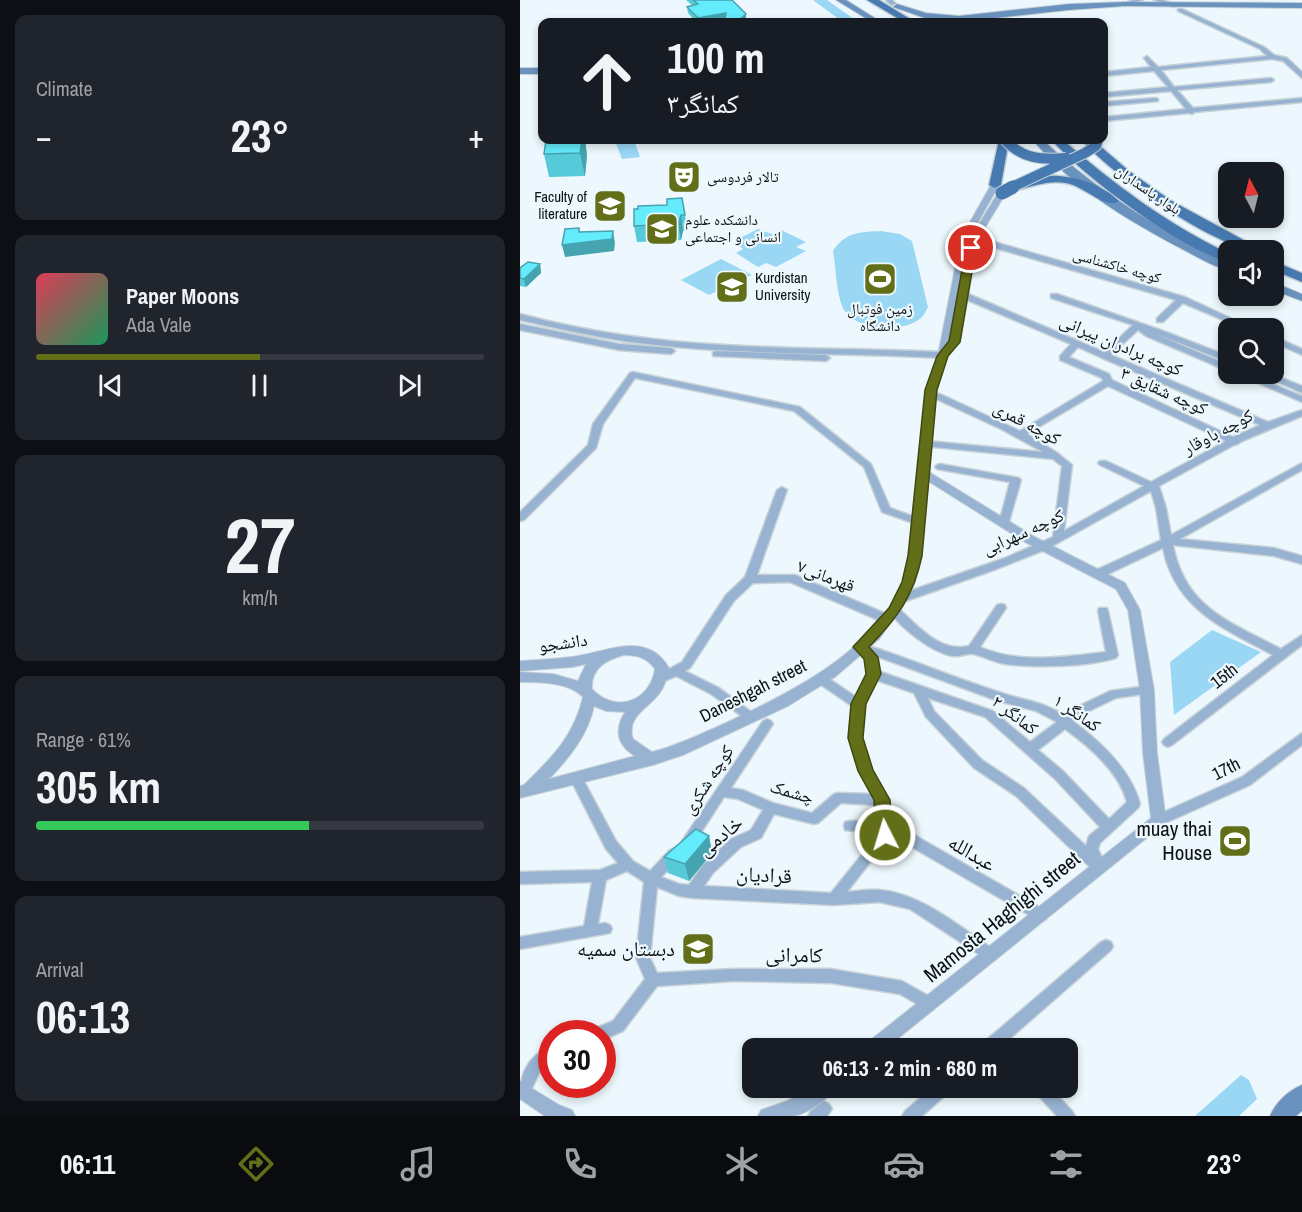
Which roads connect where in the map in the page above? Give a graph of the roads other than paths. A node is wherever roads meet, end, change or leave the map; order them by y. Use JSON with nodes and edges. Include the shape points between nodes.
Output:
{"nodes":[{"id":1,"x":840,"y":0,"type":"edge"},
{"id":2,"x":857,"y":0,"type":"edge"},
{"id":3,"x":872,"y":0,"type":"edge"},
{"id":4,"x":1140,"y":0,"type":"edge"},
{"id":5,"x":1157,"y":0,"type":"edge"},
{"id":6,"x":891,"y":3,"type":"edge"},
{"id":7,"x":1126,"y":4,"type":"junction"},
{"id":8,"x":1302,"y":6,"type":"edge"},
{"id":9,"x":1177,"y":7,"type":"junction"},
{"id":10,"x":1302,"y":11,"type":"edge"},
{"id":11,"x":870,"y":18,"type":"edge"},
{"id":12,"x":888,"y":18,"type":"edge"},
{"id":13,"x":903,"y":18,"type":"edge"},
{"id":14,"x":919,"y":18,"type":"edge"},
{"id":15,"x":940,"y":18,"type":"edge"},
{"id":16,"x":981,"y":18,"type":"edge"},
{"id":17,"x":1015,"y":18,"type":"edge"},
{"id":18,"x":1272,"y":57,"type":"junction"},
{"id":19,"x":1147,"y":58,"type":"dead end"},
{"id":20,"x":520,"y":66,"type":"edge"},
{"id":21,"x":538,"y":66,"type":"edge"},
{"id":22,"x":1156,"y":68,"type":"junction"},
{"id":23,"x":520,"y":71,"type":"edge"},
{"id":24,"x":538,"y":71,"type":"edge"},
{"id":25,"x":1108,"y":74,"type":"edge"},
{"id":26,"x":1302,"y":76,"type":"edge"},
{"id":27,"x":1271,"y":80,"type":"dead end"},
{"id":28,"x":1173,"y":89,"type":"junction"},
{"id":29,"x":1143,"y":92,"type":"junction"},
{"id":30,"x":1108,"y":95,"type":"edge"},
{"id":31,"x":1156,"y":100,"type":"junction"},
{"id":32,"x":1302,"y":100,"type":"edge"},
{"id":33,"x":1108,"y":104,"type":"edge"},
{"id":34,"x":1192,"y":112,"type":"junction"},
{"id":35,"x":1178,"y":113,"type":"junction"},
{"id":36,"x":1108,"y":119,"type":"edge"},
{"id":37,"x":1004,"y":144,"type":"edge"},
{"id":38,"x":1008,"y":144,"type":"edge"},
{"id":39,"x":1043,"y":144,"type":"edge"},
{"id":40,"x":1062,"y":144,"type":"edge"},
{"id":41,"x":1080,"y":144,"type":"edge"},
{"id":42,"x":1092,"y":144,"type":"edge"},
{"id":43,"x":1097,"y":144,"type":"edge"},
{"id":44,"x":1082,"y":155,"type":"junction"},
{"id":45,"x":999,"y":189,"type":"junction"},
{"id":46,"x":1147,"y":193,"type":"junction"},
{"id":47,"x":1113,"y":201,"type":"junction"},
{"id":48,"x":974,"y":239,"type":"junction"},
{"id":49,"x":1218,"y":240,"type":"edge"},
{"id":50,"x":1234,"y":240,"type":"edge"},
{"id":51,"x":1218,"y":254,"type":"edge"},
{"id":52,"x":1218,"y":262,"type":"edge"},
{"id":53,"x":1284,"y":262,"type":"edge"},
{"id":54,"x":1302,"y":269,"type":"edge"},
{"id":55,"x":1284,"y":270,"type":"edge"},
{"id":56,"x":1302,"y":278,"type":"edge"},
{"id":57,"x":1284,"y":282,"type":"edge"},
{"id":58,"x":1302,"y":290,"type":"edge"},
{"id":59,"x":1284,"y":291,"type":"edge"},
{"id":60,"x":963,"y":295,"type":"junction"},
{"id":61,"x":1054,"y":296,"type":"dead end"},
{"id":62,"x":1302,"y":298,"type":"edge"},
{"id":63,"x":1182,"y":299,"type":"junction"},
{"id":64,"x":520,"y":318,"type":"edge"},
{"id":65,"x":1225,"y":318,"type":"edge"},
{"id":66,"x":1160,"y":320,"type":"dead end"},
{"id":67,"x":1138,"y":325,"type":"junction"},
{"id":68,"x":520,"y":327,"type":"edge"},
{"id":69,"x":1076,"y":344,"type":"junction"},
{"id":70,"x":1284,"y":344,"type":"edge"},
{"id":71,"x":690,"y":349,"type":"junction"},
{"id":72,"x":1302,"y":352,"type":"edge"},
{"id":73,"x":1218,"y":354,"type":"edge"},
{"id":74,"x":943,"y":356,"type":"junction"},
{"id":75,"x":1105,"y":356,"type":"junction"},
{"id":76,"x":1218,"y":364,"type":"edge"},
{"id":77,"x":1108,"y":382,"type":"junction"},
{"id":78,"x":1284,"y":382,"type":"edge"},
{"id":79,"x":1265,"y":384,"type":"edge"},
{"id":80,"x":1302,"y":390,"type":"edge"},
{"id":81,"x":937,"y":396,"type":"dead end"},
{"id":82,"x":1302,"y":399,"type":"edge"},
{"id":83,"x":1302,"y":413,"type":"edge"},
{"id":84,"x":1267,"y":425,"type":"junction"},
{"id":85,"x":1019,"y":435,"type":"junction"},
{"id":86,"x":1235,"y":442,"type":"junction"},
{"id":87,"x":927,"y":444,"type":"junction"},
{"id":88,"x":1057,"y":456,"type":"junction"},
{"id":89,"x":1103,"y":463,"type":"dead end"},
{"id":90,"x":1302,"y":466,"type":"edge"},
{"id":91,"x":940,"y":467,"type":"dead end"},
{"id":92,"x":924,"y":474,"type":"junction"},
{"id":93,"x":1154,"y":487,"type":"junction"},
{"id":94,"x":782,"y":490,"type":"dead end"},
{"id":95,"x":520,"y":518,"type":"edge"},
{"id":96,"x":919,"y":522,"type":"junction"},
{"id":97,"x":1004,"y":523,"type":"junction"},
{"id":98,"x":1058,"y":537,"type":"junction"},
{"id":99,"x":1168,"y":542,"type":"junction"},
{"id":100,"x":1043,"y":546,"type":"junction"},
{"id":101,"x":1302,"y":560,"type":"edge"},
{"id":102,"x":1098,"y":574,"type":"junction"},
{"id":103,"x":750,"y":579,"type":"junction"},
{"id":104,"x":902,"y":598,"type":"junction"},
{"id":105,"x":1001,"y":608,"type":"dead end"},
{"id":106,"x":1103,"y":611,"type":"dead end"},
{"id":107,"x":891,"y":615,"type":"junction"},
{"id":108,"x":1302,"y":639,"type":"edge"},
{"id":109,"x":860,"y":647,"type":"junction"},
{"id":110,"x":973,"y":650,"type":"junction"},
{"id":111,"x":611,"y":653,"type":"junction"},
{"id":112,"x":1280,"y":654,"type":"junction"},
{"id":113,"x":520,"y":666,"type":"edge"},
{"id":114,"x":678,"y":672,"type":"junction"},
{"id":115,"x":873,"y":674,"type":"junction"},
{"id":116,"x":520,"y":677,"type":"edge"},
{"id":117,"x":662,"y":678,"type":"junction"},
{"id":118,"x":821,"y":679,"type":"junction"},
{"id":119,"x":1147,"y":690,"type":"junction"},
{"id":120,"x":919,"y":691,"type":"junction"},
{"id":121,"x":587,"y":694,"type":"junction"},
{"id":122,"x":641,"y":702,"type":"junction"},
{"id":123,"x":858,"y":704,"type":"junction"},
{"id":124,"x":750,"y":717,"type":"junction"},
{"id":125,"x":1064,"y":723,"type":"junction"},
{"id":126,"x":767,"y":724,"type":"dead end"},
{"id":127,"x":1302,"y":738,"type":"edge"},
{"id":128,"x":1168,"y":742,"type":"dead end"},
{"id":129,"x":1030,"y":749,"type":"junction"},
{"id":130,"x":653,"y":759,"type":"junction"},
{"id":131,"x":576,"y":778,"type":"junction"},
{"id":132,"x":523,"y":792,"type":"edge"},
{"id":133,"x":723,"y":792,"type":"junction"},
{"id":134,"x":882,"y":800,"type":"junction"},
{"id":135,"x":771,"y":808,"type":"junction"},
{"id":136,"x":1159,"y":820,"type":"junction"},
{"id":137,"x":850,"y":826,"type":"dead end"},
{"id":138,"x":1108,"y":827,"type":"junction"},
{"id":139,"x":884,"y":830,"type":"junction"},
{"id":140,"x":628,"y":865,"type":"junction"},
{"id":141,"x":1099,"y":867,"type":"junction"},
{"id":142,"x":600,"y":876,"type":"junction"},
{"id":143,"x":520,"y":878,"type":"edge"},
{"id":144,"x":651,"y":879,"type":"junction"},
{"id":145,"x":692,"y":892,"type":"junction"},
{"id":146,"x":834,"y":899,"type":"junction"},
{"id":147,"x":1041,"y":915,"type":"junction"},
{"id":148,"x":605,"y":929,"type":"dead end"},
{"id":149,"x":590,"y":932,"type":"junction"},
{"id":150,"x":520,"y":943,"type":"edge"},
{"id":151,"x":1106,"y":946,"type":"dead end"},
{"id":152,"x":991,"y":955,"type":"junction"},
{"id":153,"x":653,"y":980,"type":"junction"},
{"id":154,"x":929,"y":1005,"type":"junction"},
{"id":155,"x":616,"y":1027,"type":"edge"},
{"id":156,"x":887,"y":1038,"type":"edge"},
{"id":157,"x":1006,"y":1038,"type":"edge"},
{"id":158,"x":538,"y":1063,"type":"edge"},
{"id":159,"x":522,"y":1089,"type":"edge"},
{"id":160,"x":1302,"y":1095,"type":"edge"},
{"id":161,"x":807,"y":1098,"type":"edge"},
{"id":162,"x":931,"y":1098,"type":"edge"},
{"id":163,"x":1050,"y":1098,"type":"edge"},
{"id":164,"x":566,"y":1116,"type":"edge"},
{"id":165,"x":767,"y":1116,"type":"edge"},
{"id":166,"x":910,"y":1116,"type":"edge"},
{"id":167,"x":1067,"y":1116,"type":"edge"},
{"id":168,"x":1281,"y":1116,"type":"edge"}],
"edges":[{"from":1,"to":11,"type":"main road"},
{"from":2,"to":12,"type":"main road"},
{"from":3,"to":13,"type":"main road"},
{"from":4,"to":7,"type":"street"},
{"from":5,"to":9,"type":"street"},
{"from":6,"to":14,"type":"main road"},
{"from":6,"to":15,"type":"main road"},
{"from":7,"to":9,"type":"main road"},
{"from":7,"to":16,"type":"main road"},
{"from":8,"to":9,"type":"main road"},
{"from":9,"to":10,"type":"main road"},
{"from":9,"to":17,"type":"main road"},
{"from":9,"to":18,"type":"street","via":[[1262,48]]},
{"from":18,"to":22,"type":"street"},
{"from":18,"to":26,"type":"street","via":[[1285,59]]},
{"from":19,"to":22,"type":"street"},
{"from":20,"to":21,"type":"main road"},
{"from":22,"to":25,"type":"street"},
{"from":22,"to":28,"type":"street"},
{"from":23,"to":24,"type":"main road"},
{"from":27,"to":28,"type":"street"},
{"from":28,"to":29,"type":"street"},
{"from":28,"to":34,"type":"street"},
{"from":29,"to":30,"type":"street"},
{"from":29,"to":31,"type":"street"},
{"from":31,"to":33,"type":"street"},
{"from":31,"to":35,"type":"street"},
{"from":32,"to":34,"type":"street"},
{"from":34,"to":35,"type":"street"},
{"from":35,"to":36,"type":"street"},
{"from":37,"to":45,"type":"main road"},
{"from":38,"to":44,"type":"main road","bridge":true,"via":[[1019,154],[1035,159]]},
{"from":39,"to":47,"type":"main road"},
{"from":40,"to":51,"type":"main road","name":"بلوار پاسداران","via":[[1131,202]]},
{"from":41,"to":46,"type":"main road","name":"بلوار پاسداران","via":[[1126,184]]},
{"from":42,"to":46,"type":"main road"},
{"from":43,"to":44,"type":"main road","bridge":true},
{"from":44,"to":45,"type":"main road","bridge":true},
{"from":45,"to":47,"type":"main road","via":[[1064,177]]},
{"from":45,"to":48,"type":"street","name":"Daneshgah street"},
{"from":45,"to":74,"type":"street","name":"Daneshgah street","via":[[965,238]]},
{"from":46,"to":49,"type":"main road","name":"بلوار پاسداران"},
{"from":46,"to":50,"type":"main road"},
{"from":47,"to":52,"type":"main road","via":[[1146,224]]},
{"from":48,"to":60,"type":"street","name":"Daneshgah street"},
{"from":48,"to":63,"type":"street","name":"کوچه خاکشناسی"},
{"from":53,"to":54,"type":"main road"},
{"from":55,"to":56,"type":"main road"},
{"from":57,"to":58,"type":"main road"},
{"from":59,"to":62,"type":"main road"},
{"from":60,"to":69,"type":"street","name":"کوچه برادران پیرانی"},
{"from":60,"to":74,"type":"street","name":"Daneshgah street","via":[[955,342]]},
{"from":61,"to":67,"type":"street"},
{"from":63,"to":65,"type":"street","name":"کوچه خاکشناسی"},
{"from":63,"to":66,"type":"street"},
{"from":64,"to":71,"type":"street","via":[[610,338]]},
{"from":67,"to":73,"type":"street","via":[[1158,329]]},
{"from":67,"to":75,"type":"street"},
{"from":67,"to":76,"type":"street","via":[[1149,334]]},
{"from":68,"to":71,"type":"street","via":[[619,347]]},
{"from":69,"to":75,"type":"street","name":"کوچه برادران پیرانی"},
{"from":69,"to":77,"type":"street","via":[[1063,358],[1106,376]]},
{"from":70,"to":72,"type":"street"},
{"from":71,"to":74,"type":"street","via":[[803,358]]},
{"from":74,"to":87,"type":"street","name":"Daneshgah street","via":[[931,390]]},
{"from":75,"to":84,"type":"street","name":"کوچه برادران پیرانی"},
{"from":77,"to":85,"type":"street","name":"کوچه شقایق ۳"},
{"from":77,"to":86,"type":"street","name":"کوچه شقایق ۳"},
{"from":78,"to":80,"type":"street"},
{"from":79,"to":82,"type":"street"},
{"from":81,"to":85,"type":"street","name":"کوچه قمری"},
{"from":83,"to":84,"type":"street","name":"کوچه باوقار"},
{"from":84,"to":86,"type":"street","name":"کوچه باوقار"},
{"from":85,"to":88,"type":"street","name":"کوچه قمری"},
{"from":86,"to":93,"type":"street","name":"کوچه باوقار"},
{"from":87,"to":88,"type":"street"},
{"from":87,"to":92,"type":"street","name":"Daneshgah street"},
{"from":88,"to":98,"type":"street","name":"کوچه قمری","via":[[1067,465]]},
{"from":89,"to":93,"type":"street"},
{"from":90,"to":99,"type":"street"},
{"from":91,"to":97,"type":"street","via":[[1016,480]]},
{"from":92,"to":96,"type":"street","name":"Daneshgah street"},
{"from":92,"to":97,"type":"street"},
{"from":93,"to":98,"type":"street","name":"کوچه سهرابی"},
{"from":93,"to":99,"type":"street"},
{"from":94,"to":103,"type":"street"},
{"from":95,"to":96,"type":"street","via":[[593,446],[598,424],[633,375],[797,409],[868,466],[886,510]]},
{"from":96,"to":104,"type":"street","name":"Daneshgah street","via":[[909,582]]},
{"from":97,"to":100,"type":"street"},
{"from":98,"to":100,"type":"street","name":"کوچه سهرابی"},
{"from":99,"to":101,"type":"street","via":[[1274,552]]},
{"from":99,"to":102,"type":"street"},
{"from":99,"to":112,"type":"street","via":[[1175,574],[1190,596],[1213,617]]},
{"from":100,"to":102,"type":"street"},
{"from":100,"to":104,"type":"street","name":"کوچه سهرابی"},
{"from":102,"to":119,"type":"street","via":[[1121,586],[1134,610]]},
{"from":103,"to":107,"type":"street","name":"قهرمانی۷","via":[[791,578]]},
{"from":103,"to":114,"type":"street","via":[[730,598]]},
{"from":104,"to":107,"type":"street","name":"Daneshgah street"},
{"from":105,"to":110,"type":"street"},
{"from":106,"to":110,"type":"street","name":"قهرمانی۷","via":[[1112,656],[1022,662],[988,658]]},
{"from":107,"to":109,"type":"street","name":"Daneshgah street"},
{"from":107,"to":110,"type":"street","name":"قهرمانی۷","via":[[950,653]]},
{"from":108,"to":112,"type":"street","name":"15th"},
{"from":109,"to":115,"type":"street","via":[[871,657]]},
{"from":109,"to":118,"type":"street","name":"Daneshgah street"},
{"from":109,"to":125,"type":"street","name":"کمانگر ۱","via":[[1014,703],[1049,711]]},
{"from":111,"to":113,"type":"street","name":"دانشجو","via":[[573,663]]},
{"from":111,"to":117,"type":"street","via":[[648,653],[662,668]]},
{"from":111,"to":121,"type":"street","via":[[586,673]]},
{"from":112,"to":128,"type":"street","name":"15th"},
{"from":114,"to":117,"type":"street"},
{"from":114,"to":124,"type":"street","via":[[715,691]]},
{"from":115,"to":120,"type":"street","name":"کمانگر ۲"},
{"from":115,"to":123,"type":"street"},
{"from":116,"to":121,"type":"street","name":"دانشجو","via":[[544,676],[570,682]]},
{"from":117,"to":122,"type":"street","via":[[651,696]]},
{"from":118,"to":123,"type":"street"},
{"from":118,"to":124,"type":"street","name":"Daneshgah street"},
{"from":119,"to":125,"type":"street","via":[[1114,694]]},
{"from":119,"to":136,"type":"street"},
{"from":120,"to":129,"type":"street","name":"کمانگر ۲","via":[[989,714]]},
{"from":120,"to":141,"type":"street","via":[[930,714],[978,764],[1020,792]]},
{"from":121,"to":122,"type":"street","via":[[607,707]]},
{"from":121,"to":132,"type":"street","via":[[576,740]]},
{"from":122,"to":130,"type":"street","via":[[627,717],[623,731],[636,752]]},
{"from":123,"to":134,"type":"street","via":[[855,738],[866,771]]},
{"from":124,"to":130,"type":"street","name":"Daneshgah street"},
{"from":125,"to":129,"type":"street"},
{"from":125,"to":138,"type":"street","name":"کمانگر ۱","via":[[1094,746],[1133,792],[1134,804]]},
{"from":126,"to":133,"type":"street","name":"کوچه شکری"},
{"from":127,"to":136,"type":"street","name":"17th","via":[[1246,781]]},
{"from":129,"to":138,"type":"street","name":"کمانگر ۲"},
{"from":130,"to":131,"type":"street","name":"Daneshgah street"},
{"from":131,"to":132,"type":"street","name":"Daneshgah street"},
{"from":131,"to":140,"type":"street","name":"قرادیان","via":[[611,845]]},
{"from":133,"to":135,"type":"street","name":"چشمک","via":[[749,797]]},
{"from":133,"to":144,"type":"street","name":"کوچه شکری","via":[[692,837]]},
{"from":134,"to":135,"type":"street","name":"چشمک","via":[[838,798],[814,819]]},
{"from":134,"to":139,"type":"street"},
{"from":135,"to":145,"type":"street","name":"خادمی","via":[[756,834],[736,843],[708,869]]},
{"from":136,"to":141,"type":"street","name":"Mamosta Haghighi street"},
{"from":137,"to":139,"type":"street","name":"عبدالله"},
{"from":138,"to":141,"type":"street","name":"کمانگر ۱","via":[[1094,840],[1092,849]]},
{"from":139,"to":146,"type":"street"},
{"from":139,"to":147,"type":"street","name":"عبدالله"},
{"from":140,"to":142,"type":"street"},
{"from":140,"to":144,"type":"street","name":"قرادیان"},
{"from":141,"to":147,"type":"street","name":"Mamosta Haghighi street"},
{"from":142,"to":143,"type":"street"},
{"from":142,"to":149,"type":"street"},
{"from":144,"to":145,"type":"street","name":"قرادیان"},
{"from":144,"to":153,"type":"street","via":[[643,958]]},
{"from":145,"to":146,"type":"street","name":"قرادیان"},
{"from":146,"to":152,"type":"street","name":"قرادیان","via":[[879,896],[905,902]]},
{"from":147,"to":152,"type":"street","name":"Mamosta Haghighi street"},
{"from":148,"to":149,"type":"street"},
{"from":149,"to":150,"type":"street"},
{"from":151,"to":157,"type":"street"},
{"from":152,"to":154,"type":"street","name":"Mamosta Haghighi street"},
{"from":153,"to":154,"type":"street","name":"کامرانی","via":[[734,975],[831,976],[902,988]]},
{"from":153,"to":155,"type":"street"},
{"from":154,"to":156,"type":"street","name":"Mamosta Haghighi street"},
{"from":158,"to":159,"type":"street"},
{"from":159,"to":164,"type":"street"},
{"from":160,"to":168,"type":"main road"},
{"from":161,"to":165,"type":"street"},
{"from":162,"to":166,"type":"street"},
{"from":163,"to":167,"type":"street"}]}
